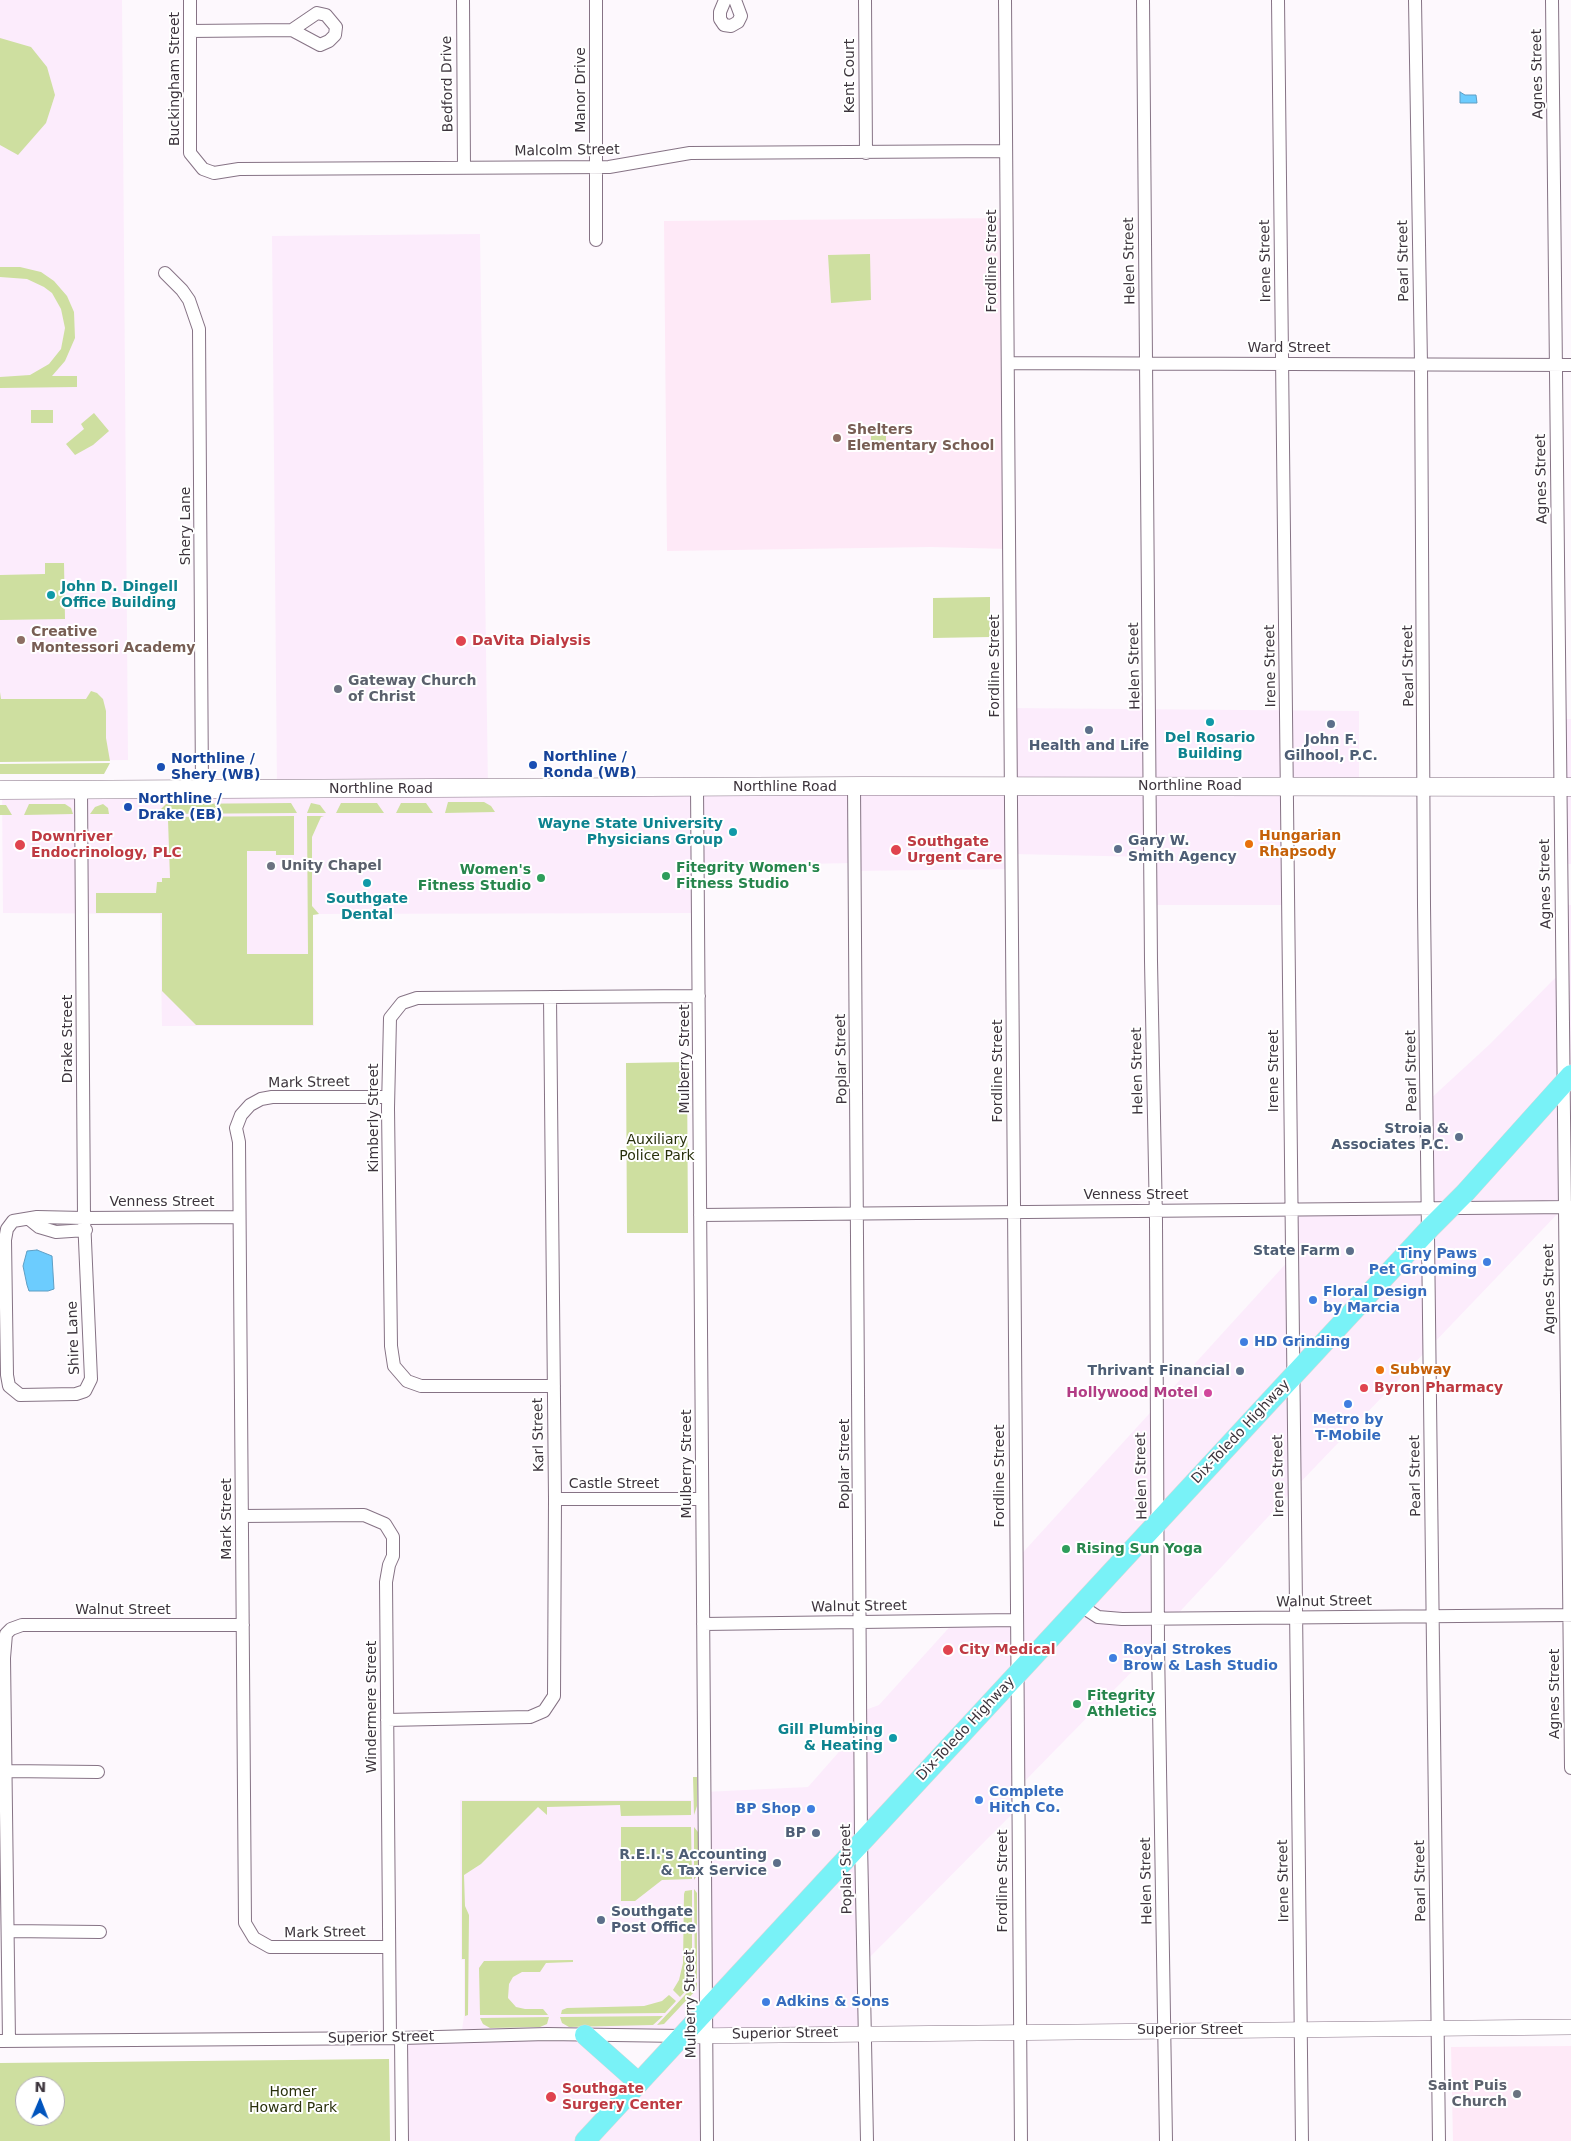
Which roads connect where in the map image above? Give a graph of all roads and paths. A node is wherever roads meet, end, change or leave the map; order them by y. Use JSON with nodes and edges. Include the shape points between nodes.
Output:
{"nodes":[{"id":1,"x":190,"y":0,"type":"edge"},
{"id":2,"x":463,"y":0,"type":"edge"},
{"id":3,"x":596,"y":0,"type":"edge"},
{"id":4,"x":725,"y":0,"type":"edge"},
{"id":5,"x":735,"y":0,"type":"edge"},
{"id":6,"x":865,"y":0,"type":"edge"},
{"id":7,"x":1005,"y":0,"type":"edge"},
{"id":8,"x":1143,"y":0,"type":"edge"},
{"id":9,"x":1278,"y":0,"type":"edge"},
{"id":10,"x":1415,"y":0,"type":"edge"},
{"id":11,"x":1552,"y":0,"type":"edge"},
{"id":12,"x":292,"y":30,"type":"dead end"},
{"id":13,"x":190,"y":31,"type":"junction"},
{"id":14,"x":1006,"y":151,"type":"junction"},
{"id":15,"x":866,"y":152,"type":"junction"},
{"id":16,"x":192,"y":158,"type":"joint"},
{"id":17,"x":597,"y":167,"type":"junction"},
{"id":18,"x":464,"y":168,"type":"junction"},
{"id":19,"x":596,"y":240,"type":"dead end"},
{"id":20,"x":165,"y":272,"type":"dead end"},
{"id":21,"x":1283,"y":362,"type":"junction"},
{"id":22,"x":1008,"y":363,"type":"junction"},
{"id":23,"x":1146,"y":363,"type":"junction"},
{"id":24,"x":1421,"y":364,"type":"junction"},
{"id":25,"x":1556,"y":365,"type":"junction"},
{"id":26,"x":1571,"y":365,"type":"edge"},
{"id":27,"x":854,"y":786,"type":"junction"},
{"id":28,"x":1011,"y":786,"type":"junction"},
{"id":29,"x":1150,"y":786,"type":"junction"},
{"id":30,"x":698,"y":787,"type":"junction"},
{"id":31,"x":1287,"y":787,"type":"junction"},
{"id":32,"x":1424,"y":787,"type":"junction"},
{"id":33,"x":1566,"y":787,"type":"edge"},
{"id":34,"x":0,"y":790,"type":"edge"},
{"id":35,"x":80,"y":790,"type":"junction"},
{"id":36,"x":202,"y":790,"type":"junction"},
{"id":37,"x":699,"y":996,"type":"junction"},
{"id":38,"x":550,"y":997,"type":"junction"},
{"id":39,"x":1567,"y":1079,"type":"edge"},
{"id":40,"x":388,"y":1097,"type":"junction"},
{"id":41,"x":1567,"y":1207,"type":"edge"},
{"id":42,"x":1290,"y":1209,"type":"junction"},
{"id":43,"x":1156,"y":1210,"type":"junction"},
{"id":44,"x":1014,"y":1211,"type":"junction"},
{"id":45,"x":858,"y":1212,"type":"junction"},
{"id":46,"x":700,"y":1215,"type":"junction"},
{"id":47,"x":1436,"y":1215,"type":"junction"},
{"id":48,"x":239,"y":1217,"type":"junction"},
{"id":49,"x":85,"y":1224,"type":"junction"},
{"id":50,"x":87,"y":1288,"type":"joint"},
{"id":51,"x":1292,"y":1376,"type":"junction"},
{"id":52,"x":554,"y":1386,"type":"junction"},
{"id":53,"x":702,"y":1499,"type":"junction"},
{"id":54,"x":555,"y":1500,"type":"junction"},
{"id":55,"x":242,"y":1516,"type":"junction"},
{"id":56,"x":1157,"y":1523,"type":"junction"},
{"id":57,"x":1081,"y":1606,"type":"junction"},
{"id":58,"x":1570,"y":1615,"type":"edge"},
{"id":59,"x":1433,"y":1616,"type":"junction"},
{"id":60,"x":1296,"y":1617,"type":"junction"},
{"id":61,"x":1159,"y":1619,"type":"junction"},
{"id":62,"x":1016,"y":1620,"type":"junction"},
{"id":63,"x":861,"y":1622,"type":"junction"},
{"id":64,"x":703,"y":1624,"type":"junction"},
{"id":65,"x":243,"y":1625,"type":"junction"},
{"id":66,"x":1016,"y":1675,"type":"junction"},
{"id":67,"x":387,"y":1720,"type":"junction"},
{"id":68,"x":1571,"y":1768,"type":"edge"},
{"id":69,"x":6,"y":1772,"type":"junction"},
{"id":70,"x":98,"y":1772,"type":"dead end"},
{"id":71,"x":861,"y":1842,"type":"junction"},
{"id":72,"x":8,"y":1931,"type":"junction"},
{"id":73,"x":100,"y":1932,"type":"dead end"},
{"id":74,"x":389,"y":1947,"type":"junction"},
{"id":75,"x":706,"y":2011,"type":"junction"},
{"id":76,"x":1571,"y":2027,"type":"edge"},
{"id":77,"x":1437,"y":2028,"type":"junction"},
{"id":78,"x":1300,"y":2029,"type":"junction"},
{"id":79,"x":1163,"y":2030,"type":"junction"},
{"id":80,"x":1019,"y":2031,"type":"junction"},
{"id":81,"x":865,"y":2033,"type":"junction"},
{"id":82,"x":585,"y":2035,"type":"junction"},
{"id":83,"x":682,"y":2036,"type":"junction"},
{"id":84,"x":706,"y":2036,"type":"junction"},
{"id":85,"x":395,"y":2038,"type":"junction"},
{"id":86,"x":4,"y":2041,"type":"edge"},
{"id":87,"x":639,"y":2083,"type":"junction"},
{"id":88,"x":402,"y":2141,"type":"edge"},
{"id":89,"x":585,"y":2141,"type":"edge"},
{"id":90,"x":707,"y":2141,"type":"edge"},
{"id":91,"x":867,"y":2141,"type":"edge"},
{"id":92,"x":1021,"y":2141,"type":"edge"},
{"id":93,"x":1166,"y":2141,"type":"edge"},
{"id":94,"x":1302,"y":2141,"type":"edge"},
{"id":95,"x":1439,"y":2141,"type":"edge"}],
"edges":[{"from":1,"to":13,"type":"street","name":"Buckingham Street"},
{"from":2,"to":18,"type":"street","name":"Bedford Drive"},
{"from":3,"to":17,"type":"street","name":"Manor Drive"},
{"from":4,"to":5,"type":"street","via":[[720,19],[724,25],[732,26],[740,16]]},
{"from":6,"to":15,"type":"street","name":"Kent Court"},
{"from":7,"to":14,"type":"street","name":"Fordline Street"},
{"from":8,"to":23,"type":"street","name":"Helen Street"},
{"from":9,"to":21,"type":"street","name":"Irene Street"},
{"from":10,"to":24,"type":"street","name":"Pearl Street"},
{"from":11,"to":25,"type":"street","name":"Agnes Street"},
{"from":12,"to":13,"type":"street"},
{"from":13,"to":16,"type":"street","name":"Buckingham Street"},
{"from":14,"to":15,"type":"street","name":"Malcolm Street"},
{"from":14,"to":22,"type":"street","name":"Fordline Street"},
{"from":15,"to":17,"type":"street","name":"Malcolm Street","via":[[690,153],[615,167]]},
{"from":16,"to":18,"type":"street","name":"Malcolm Street","via":[[203,169],[214,173],[239,169]]},
{"from":17,"to":18,"type":"street","name":"Malcolm Street"},
{"from":17,"to":19,"type":"street","name":"Manor Drive"},
{"from":20,"to":36,"type":"street","name":"Shery Lane","via":[[189,300],[199,329]]},
{"from":21,"to":23,"type":"street","name":"Ward Street"},
{"from":21,"to":24,"type":"street","name":"Ward Street"},
{"from":21,"to":31,"type":"street","name":"Irene Street"},
{"from":22,"to":23,"type":"street","name":"Ward Street"},
{"from":22,"to":28,"type":"street","name":"Fordline Street"},
{"from":23,"to":29,"type":"street","name":"Helen Street"},
{"from":24,"to":25,"type":"street","name":"Ward Street"},
{"from":24,"to":32,"type":"street","name":"Pearl Street"},
{"from":25,"to":26,"type":"street","name":"Ward Street"},
{"from":25,"to":33,"type":"street","name":"Agnes Street"},
{"from":27,"to":28,"type":"main road","name":"Northline Road"},
{"from":27,"to":30,"type":"main road","name":"Northline Road"},
{"from":27,"to":45,"type":"street","name":"Poplar Street"},
{"from":28,"to":29,"type":"main road","name":"Northline Road"},
{"from":28,"to":44,"type":"street","name":"Fordline Street"},
{"from":29,"to":31,"type":"main road","name":"Northline Road"},
{"from":29,"to":43,"type":"street","name":"Helen Street"},
{"from":30,"to":36,"type":"main road","name":"Northline Road"},
{"from":30,"to":37,"type":"street","name":"Mulberry Street"},
{"from":31,"to":32,"type":"main road","name":"Northline Road"},
{"from":31,"to":42,"type":"street","name":"Irene Street"},
{"from":32,"to":33,"type":"main road","name":"Northline Road"},
{"from":32,"to":47,"type":"street","name":"Pearl Street"},
{"from":33,"to":39,"type":"street","name":"Agnes Street"},
{"from":34,"to":35,"type":"main road","name":"Northline Road"},
{"from":35,"to":36,"type":"main road","name":"Northline Road"},
{"from":35,"to":49,"type":"street","name":"Drake Street"},
{"from":37,"to":38,"type":"street","name":"Kimberly Street"},
{"from":37,"to":46,"type":"street","name":"Mulberry Street"},
{"from":38,"to":40,"type":"street","name":"Kimberly Street","via":[[417,998],[402,1003],[388,1024]]},
{"from":38,"to":52,"type":"street","name":"Karl Street"},
{"from":39,"to":41,"type":"street","name":"Agnes Street"},
{"from":39,"to":47,"type":"main road","name":"Dix-Toledo Highway"},
{"from":40,"to":48,"type":"street","name":"Mark Street","via":[[272,1097],[250,1106],[236,1128],[239,1142]]},
{"from":40,"to":52,"type":"street","name":"Kimberly Street","via":[[391,1346],[394,1366],[407,1381],[421,1386]]},
{"from":41,"to":47,"type":"street","name":"Venness Street"},
{"from":41,"to":58,"type":"street","name":"Agnes Street"},
{"from":42,"to":43,"type":"street","name":"Venness Street"},
{"from":42,"to":47,"type":"street","name":"Venness Street"},
{"from":42,"to":51,"type":"street","name":"Irene Street"},
{"from":43,"to":44,"type":"street","name":"Venness Street"},
{"from":43,"to":56,"type":"street","name":"Helen Street"},
{"from":44,"to":45,"type":"street","name":"Venness Street"},
{"from":44,"to":62,"type":"street","name":"Fordline Street"},
{"from":45,"to":46,"type":"street","name":"Venness Street"},
{"from":45,"to":63,"type":"street","name":"Poplar Street"},
{"from":46,"to":53,"type":"street","name":"Mulberry Street"},
{"from":47,"to":51,"type":"main road","name":"Dix-Toledo Highway"},
{"from":47,"to":59,"type":"street","name":"Pearl Street","via":[[1429,1348]]},
{"from":48,"to":49,"type":"street","name":"Venness Street"},
{"from":48,"to":55,"type":"street","name":"Mark Street"},
{"from":49,"to":50,"type":"street","name":"Drake Street"},
{"from":49,"to":50,"type":"street","name":"Shire Lane","via":[[29,1219],[9,1225],[5,1240],[7,1380],[15,1393],[76,1394],[89,1385]]},
{"from":51,"to":56,"type":"main road","name":"Dix-Toledo Highway"},
{"from":51,"to":60,"type":"street","name":"Irene Street"},
{"from":52,"to":54,"type":"street","name":"Karl Street"},
{"from":53,"to":54,"type":"street","name":"Castle Street"},
{"from":53,"to":64,"type":"street","name":"Mulberry Street"},
{"from":54,"to":67,"type":"street","name":"Karl Street","via":[[555,1689],[548,1707],[530,1717]]},
{"from":55,"to":65,"type":"street","name":"Mark Street"},
{"from":55,"to":67,"type":"street","name":"Windermere Street","via":[[364,1515],[389,1529],[395,1547],[386,1582]]},
{"from":56,"to":57,"type":"main road","name":"Dix-Toledo Highway"},
{"from":56,"to":61,"type":"street","name":"Helen Street"},
{"from":57,"to":61,"type":"street","name":"Walnut Street","via":[[1098,1618]]},
{"from":57,"to":66,"type":"main road","name":"Dix-Toledo Highway"},
{"from":58,"to":59,"type":"street","name":"Walnut Street"},
{"from":58,"to":68,"type":"street","name":"Agnes Street"},
{"from":59,"to":60,"type":"street","name":"Walnut Street"},
{"from":59,"to":77,"type":"street","name":"Pearl Street"},
{"from":60,"to":61,"type":"street","name":"Walnut Street"},
{"from":60,"to":78,"type":"street","name":"Irene Street"},
{"from":61,"to":79,"type":"street","name":"Helen Street"},
{"from":62,"to":63,"type":"street","name":"Walnut Street"},
{"from":62,"to":66,"type":"street","name":"Fordline Street"},
{"from":63,"to":64,"type":"street","name":"Walnut Street"},
{"from":63,"to":71,"type":"street","name":"Poplar Street"},
{"from":64,"to":75,"type":"street","name":"Mulberry Street"},
{"from":65,"to":69,"type":"street","name":"Walnut Street","via":[[22,1625],[10,1629],[6,1634],[4,1658]]},
{"from":65,"to":74,"type":"street","name":"Mark Street","via":[[245,1923],[254,1938],[270,1947]]},
{"from":66,"to":71,"type":"main road","name":"Dix-Toledo Highway"},
{"from":66,"to":80,"type":"street","name":"Fordline Street"},
{"from":67,"to":74,"type":"street","name":"Windermere Street"},
{"from":69,"to":70,"type":"street"},
{"from":69,"to":72,"type":"street"},
{"from":71,"to":75,"type":"main road","name":"Dix-Toledo Highway"},
{"from":71,"to":81,"type":"street","name":"Poplar Street"},
{"from":72,"to":73,"type":"street"},
{"from":72,"to":86,"type":"street"},
{"from":74,"to":85,"type":"street","name":"Windermere Street"},
{"from":75,"to":83,"type":"main road","name":"Dix-Toledo Highway"},
{"from":75,"to":84,"type":"street","name":"Mulberry Street"},
{"from":76,"to":77,"type":"street","name":"Superior Street"},
{"from":77,"to":78,"type":"street","name":"Superior Street"},
{"from":77,"to":95,"type":"street","name":"Pearl Street"},
{"from":78,"to":79,"type":"street","name":"Superior Street"},
{"from":78,"to":94,"type":"street","name":"Irene Street"},
{"from":79,"to":80,"type":"street","name":"Superior Street"},
{"from":79,"to":93,"type":"street","name":"Helen Street"},
{"from":80,"to":81,"type":"street","name":"Superior Street"},
{"from":80,"to":92,"type":"street","name":"Fordline Street"},
{"from":81,"to":84,"type":"street","name":"Superior Street"},
{"from":81,"to":91,"type":"street","name":"Poplar Street"},
{"from":82,"to":83,"type":"street","name":"Superior Street"},
{"from":82,"to":85,"type":"street","name":"Superior Street"},
{"from":82,"to":87,"type":"main road"},
{"from":83,"to":84,"type":"street","name":"Superior Street"},
{"from":83,"to":87,"type":"main road","name":"Dix-Toledo Highway"},
{"from":84,"to":90,"type":"street","name":"Mulberry Street"},
{"from":85,"to":86,"type":"street","name":"Superior Street"},
{"from":85,"to":88,"type":"street","name":"Windermere Street"},
{"from":87,"to":89,"type":"main road","name":"Dix-Toledo Highway"}]}
